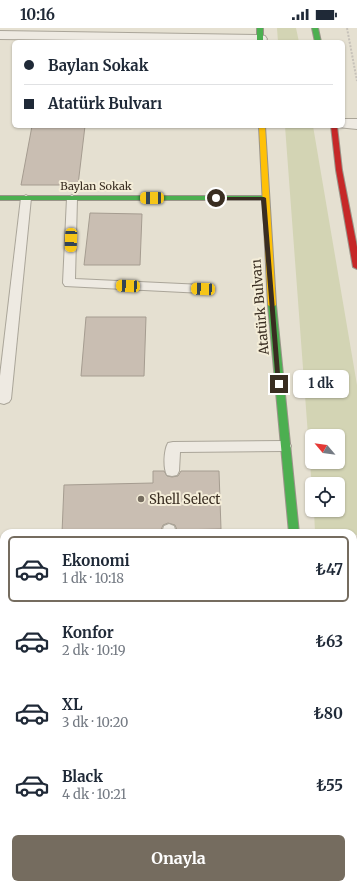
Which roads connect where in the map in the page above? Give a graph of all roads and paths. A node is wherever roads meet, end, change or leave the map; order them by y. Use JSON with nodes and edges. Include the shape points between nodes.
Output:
{"nodes":[{"id":1,"x":315,"y":28,"type":"edge"},
{"id":2,"x":347,"y":28,"type":"edge"},
{"id":3,"x":0,"y":35,"type":"edge"},
{"id":4,"x":260,"y":36,"type":"edge"},
{"id":5,"x":318,"y":40,"type":"edge"},
{"id":6,"x":357,"y":81,"type":"edge"},
{"id":7,"x":345,"y":124,"type":"edge"},
{"id":8,"x":357,"y":124,"type":"edge"},
{"id":9,"x":262,"y":128,"type":"edge"},
{"id":10,"x":334,"y":128,"type":"edge"},
{"id":11,"x":0,"y":198,"type":"edge"},
{"id":12,"x":26,"y":198,"type":"junction"},
{"id":13,"x":72,"y":198,"type":"junction"},
{"id":14,"x":264,"y":198,"type":"junction"},
{"id":15,"x":357,"y":268,"type":"edge"},
{"id":16,"x":203,"y":289,"type":"dead end"},
{"id":17,"x":4,"y":398,"type":"dead end"},
{"id":18,"x":284,"y":446,"type":"junction"},
{"id":19,"x":172,"y":471,"type":"dead end"},
{"id":20,"x":294,"y":529,"type":"edge"}],
"edges":[{"from":1,"to":5,"type":"main road"},
{"from":2,"to":6,"type":"path"},
{"from":3,"to":4,"type":"street"},
{"from":7,"to":8,"type":"street"},
{"from":9,"to":14,"type":"main road","name":"Atatürk Bulvarı"},
{"from":10,"to":15,"type":"main road","via":[[339,170]]},
{"from":11,"to":12,"type":"main road","name":"Baylan Sokak"},
{"from":12,"to":13,"type":"main road","name":"Baylan Sokak"},
{"from":12,"to":17,"type":"lane"},
{"from":13,"to":14,"type":"main road","name":"Baylan Sokak"},
{"from":13,"to":16,"type":"lane","via":[[69,283]]},
{"from":14,"to":18,"type":"main road","name":"Atatürk Bulvarı"},
{"from":18,"to":19,"type":"lane","via":[[173,447]]},
{"from":18,"to":20,"type":"main road","name":"Atatürk Bulvarı"}]}
